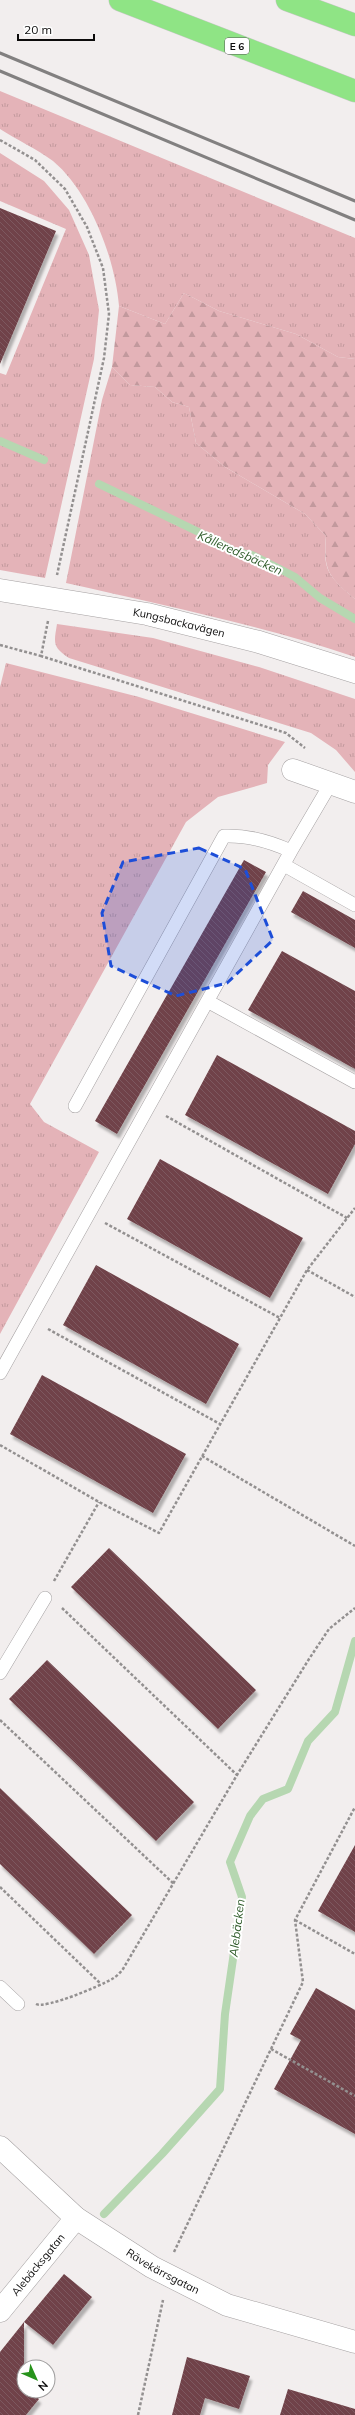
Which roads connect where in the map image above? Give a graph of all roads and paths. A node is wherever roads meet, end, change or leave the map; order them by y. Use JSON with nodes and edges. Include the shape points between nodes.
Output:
{"nodes":[{"id":1,"x":120,"y":0,"type":"edge"},
{"id":2,"x":287,"y":0,"type":"edge"},
{"id":3,"x":355,"y":25,"type":"edge"},
{"id":4,"x":355,"y":91,"type":"edge"},
{"id":5,"x":0,"y":140,"type":"edge"},
{"id":6,"x":0,"y":590,"type":"edge"},
{"id":7,"x":52,"y":599,"type":"junction"},
{"id":8,"x":0,"y":645,"type":"edge"},
{"id":9,"x":41,"y":656,"type":"junction"},
{"id":10,"x":355,"y":672,"type":"edge"},
{"id":11,"x":307,"y":749,"type":"dead end"},
{"id":12,"x":293,"y":770,"type":"dead end"},
{"id":13,"x":331,"y":783,"type":"junction"},
{"id":14,"x":355,"y":792,"type":"edge"},
{"id":15,"x":291,"y":851,"type":"junction"},
{"id":16,"x":284,"y":865,"type":"junction"},
{"id":17,"x":355,"y":905,"type":"edge"},
{"id":18,"x":209,"y":1002,"type":"junction"},
{"id":19,"x":355,"y":1082,"type":"edge"},
{"id":20,"x":75,"y":1106,"type":"dead end"},
{"id":21,"x":150,"y":1107,"type":"junction"},
{"id":22,"x":355,"y":1208,"type":"edge"},
{"id":23,"x":90,"y":1214,"type":"junction"},
{"id":24,"x":347,"y":1218,"type":"junction"},
{"id":25,"x":307,"y":1270,"type":"junction"},
{"id":26,"x":355,"y":1297,"type":"edge"},
{"id":27,"x":280,"y":1318,"type":"junction"},
{"id":28,"x":30,"y":1319,"type":"junction"},
{"id":29,"x":0,"y":1373,"type":"edge"},
{"id":30,"x":220,"y":1424,"type":"junction"},
{"id":31,"x":0,"y":1445,"type":"edge"},
{"id":32,"x":202,"y":1456,"type":"junction"},
{"id":33,"x":99,"y":1502,"type":"junction"},
{"id":34,"x":355,"y":1546,"type":"edge"},
{"id":35,"x":45,"y":1598,"type":"junction"},
{"id":36,"x":355,"y":1608,"type":"edge"},
{"id":37,"x":0,"y":1673,"type":"edge"},
{"id":38,"x":0,"y":1720,"type":"edge"},
{"id":39,"x":237,"y":1775,"type":"junction"},
{"id":40,"x":355,"y":1807,"type":"edge"},
{"id":41,"x":353,"y":1814,"type":"edge"},
{"id":42,"x":174,"y":1884,"type":"junction"},
{"id":43,"x":0,"y":1887,"type":"edge"},
{"id":44,"x":295,"y":1920,"type":"junction"},
{"id":45,"x":355,"y":1954,"type":"edge"},
{"id":46,"x":101,"y":1984,"type":"junction"},
{"id":47,"x":0,"y":1987,"type":"edge"},
{"id":48,"x":18,"y":2004,"type":"joint"},
{"id":49,"x":271,"y":2049,"type":"junction"},
{"id":50,"x":355,"y":2096,"type":"edge"},
{"id":51,"x":0,"y":2147,"type":"edge"},
{"id":52,"x":76,"y":2218,"type":"junction"},
{"id":53,"x":172,"y":2256,"type":"dead end"},
{"id":54,"x":163,"y":2300,"type":"dead end"},
{"id":55,"x":0,"y":2311,"type":"edge"},
{"id":56,"x":355,"y":2342,"type":"edge"},
{"id":57,"x":138,"y":2415,"type":"edge"}],
"edges":[{"from":1,"to":4,"type":"highway","number":"E 6"},
{"from":2,"to":3,"type":"highway"},
{"from":5,"to":7,"type":"path","via":[[35,160],[65,189],[87,227],[104,268],[109,314],[104,358]]},
{"from":6,"to":7,"type":"street","name":"Kungsbackavägen"},
{"from":7,"to":9,"type":"path"},
{"from":7,"to":10,"type":"street","name":"Kungsbackavägen","via":[[147,614],[259,642]]},
{"from":8,"to":9,"type":"path"},
{"from":9,"to":11,"type":"path","via":[[286,733]]},
{"from":12,"to":13,"type":"street"},
{"from":13,"to":14,"type":"street"},
{"from":13,"to":15,"type":"lane"},
{"from":15,"to":16,"type":"lane"},
{"from":15,"to":20,"type":"lane","via":[[268,841],[224,836]]},
{"from":16,"to":17,"type":"lane"},
{"from":16,"to":18,"type":"lane"},
{"from":18,"to":19,"type":"lane"},
{"from":18,"to":21,"type":"lane"},
{"from":21,"to":23,"type":"lane"},
{"from":21,"to":24,"type":"path"},
{"from":22,"to":24,"type":"path"},
{"from":23,"to":27,"type":"path"},
{"from":23,"to":28,"type":"lane"},
{"from":24,"to":25,"type":"path"},
{"from":25,"to":26,"type":"path"},
{"from":25,"to":27,"type":"path"},
{"from":27,"to":30,"type":"path"},
{"from":28,"to":29,"type":"lane"},
{"from":28,"to":30,"type":"path"},
{"from":30,"to":32,"type":"path"},
{"from":31,"to":33,"type":"path"},
{"from":32,"to":33,"type":"path","via":[[159,1532]]},
{"from":32,"to":34,"type":"path"},
{"from":33,"to":35,"type":"path"},
{"from":35,"to":37,"type":"lane"},
{"from":35,"to":39,"type":"path","via":[[59,1605]]},
{"from":36,"to":39,"type":"path","via":[[329,1629]]},
{"from":38,"to":42,"type":"path"},
{"from":39,"to":42,"type":"path"},
{"from":40,"to":41,"type":"path"},
{"from":41,"to":44,"type":"path"},
{"from":42,"to":46,"type":"path","via":[[124,1970]]},
{"from":43,"to":46,"type":"path"},
{"from":44,"to":45,"type":"path"},
{"from":44,"to":49,"type":"path","via":[[303,1982]]},
{"from":46,"to":48,"type":"path","via":[[40,2006],[33,2003]]},
{"from":47,"to":48,"type":"lane"},
{"from":49,"to":50,"type":"path"},
{"from":49,"to":53,"type":"path"},
{"from":51,"to":52,"type":"street","name":"Rävekärrsgatan"},
{"from":52,"to":55,"type":"street","name":"Alebäcksgatan"},
{"from":52,"to":56,"type":"street","name":"Rävekärrsgatan","via":[[152,2267],[227,2305]]},
{"from":54,"to":57,"type":"path"}]}
